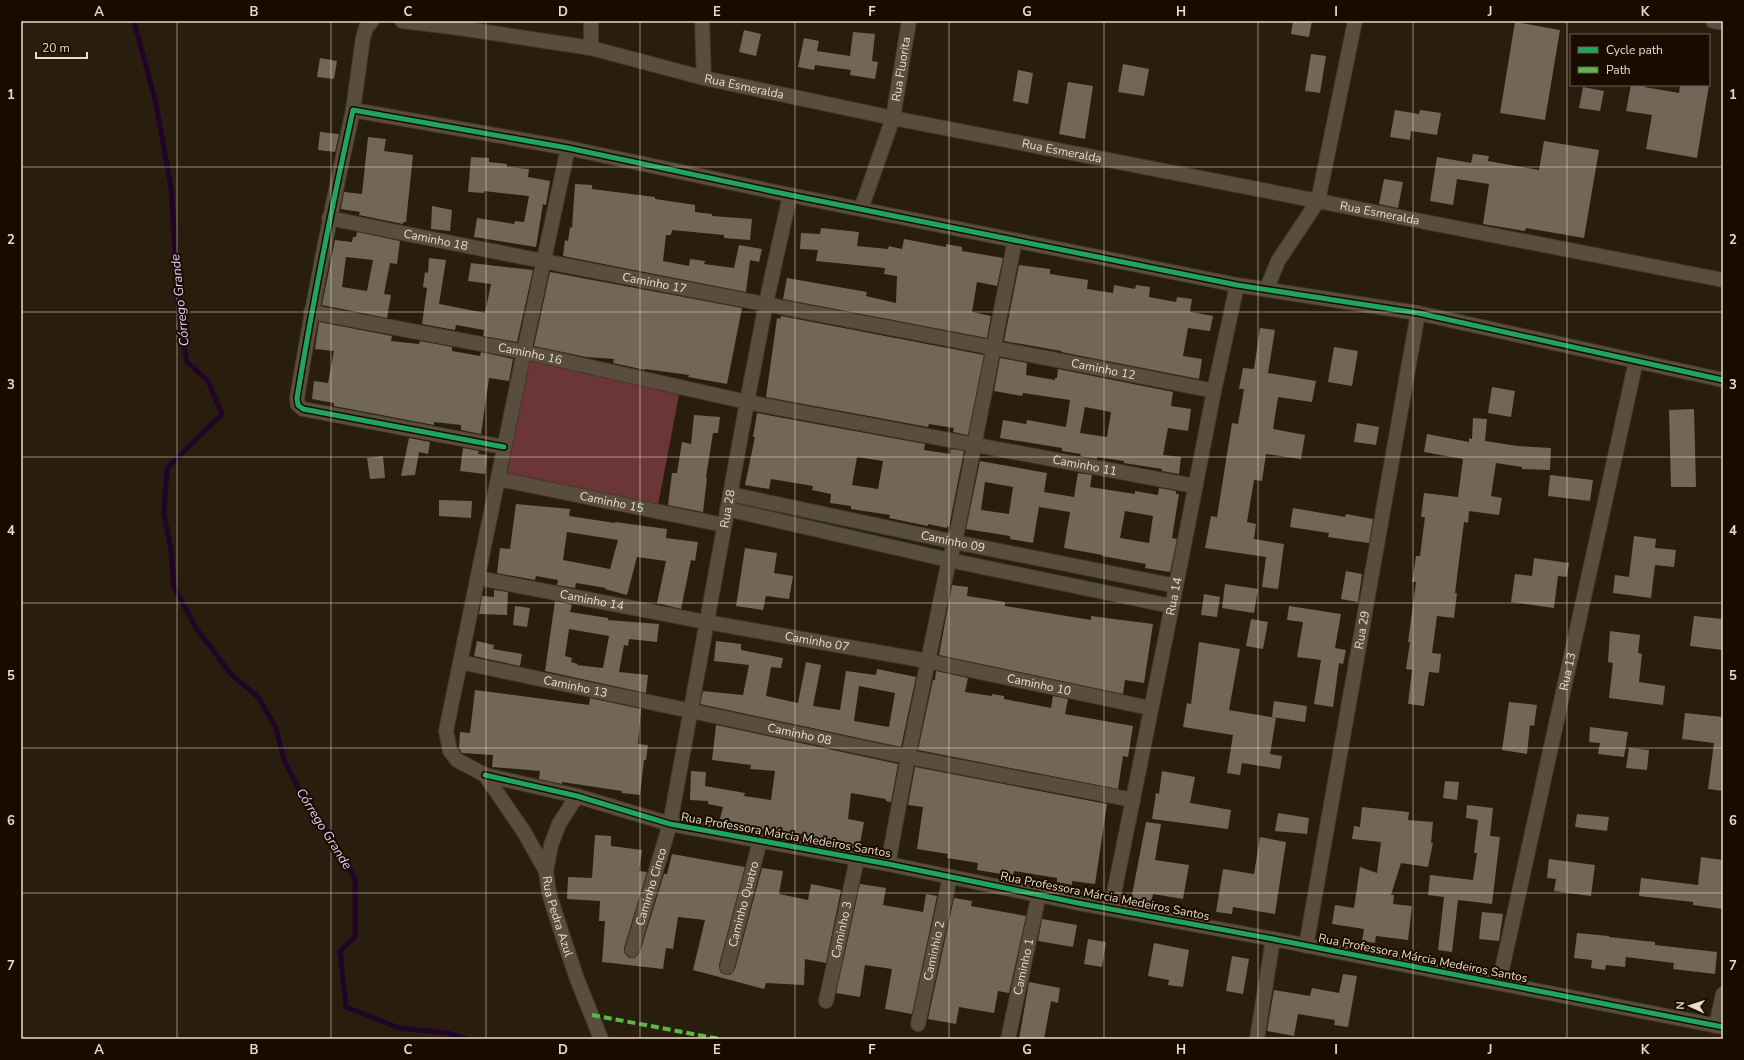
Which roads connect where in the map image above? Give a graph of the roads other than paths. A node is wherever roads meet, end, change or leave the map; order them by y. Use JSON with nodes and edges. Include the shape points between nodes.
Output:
{"nodes":[{"id":1,"x":372,"y":21,"type":"edge"},
{"id":2,"x":402,"y":21,"type":"edge"},
{"id":3,"x":591,"y":21,"type":"edge"},
{"id":4,"x":702,"y":21,"type":"edge"},
{"id":5,"x":909,"y":21,"type":"edge"},
{"id":6,"x":1355,"y":21,"type":"edge"},
{"id":7,"x":1713,"y":21,"type":"edge"},
{"id":8,"x":1723,"y":23,"type":"edge"},
{"id":9,"x":460,"y":24,"type":"edge"},
{"id":10,"x":592,"y":48,"type":"junction"},
{"id":11,"x":704,"y":78,"type":"junction"},
{"id":12,"x":353,"y":110,"type":"junction"},
{"id":13,"x":893,"y":118,"type":"junction"},
{"id":14,"x":568,"y":148,"type":"junction"},
{"id":15,"x":790,"y":195,"type":"junction"},
{"id":16,"x":1318,"y":201,"type":"junction"},
{"id":17,"x":861,"y":209,"type":"junction"},
{"id":18,"x":329,"y":218,"type":"junction"},
{"id":19,"x":1015,"y":240,"type":"junction"},
{"id":20,"x":543,"y":262,"type":"junction"},
{"id":21,"x":1723,"y":280,"type":"edge"},
{"id":22,"x":1237,"y":285,"type":"junction"},
{"id":23,"x":1266,"y":288,"type":"junction"},
{"id":24,"x":766,"y":303,"type":"junction"},
{"id":25,"x":311,"y":312,"type":"junction"},
{"id":26,"x":1418,"y":314,"type":"junction"},
{"id":27,"x":994,"y":347,"type":"junction"},
{"id":28,"x":524,"y":352,"type":"junction"},
{"id":29,"x":1636,"y":361,"type":"junction"},
{"id":30,"x":1723,"y":380,"type":"edge"},
{"id":31,"x":1214,"y":391,"type":"junction"},
{"id":32,"x":747,"y":402,"type":"junction"},
{"id":33,"x":974,"y":444,"type":"junction"},
{"id":34,"x":504,"y":447,"type":"junction"},
{"id":35,"x":499,"y":479,"type":"junction"},
{"id":36,"x":1195,"y":486,"type":"junction"},
{"id":37,"x":730,"y":494,"type":"junction"},
{"id":38,"x":727,"y":509,"type":"junction"},
{"id":39,"x":724,"y":525,"type":"junction"},
{"id":40,"x":955,"y":542,"type":"junction"},
{"id":41,"x":949,"y":560,"type":"junction"},
{"id":42,"x":478,"y":578,"type":"junction"},
{"id":43,"x":1176,"y":586,"type":"junction"},
{"id":44,"x":1171,"y":606,"type":"junction"},
{"id":45,"x":706,"y":622,"type":"junction"},
{"id":46,"x":928,"y":661,"type":"junction"},
{"id":47,"x":460,"y":662,"type":"junction"},
{"id":48,"x":1150,"y":708,"type":"junction"},
{"id":49,"x":690,"y":712,"type":"junction"},
{"id":50,"x":908,"y":757,"type":"junction"},
{"id":51,"x":485,"y":776,"type":"junction"},
{"id":52,"x":577,"y":796,"type":"junction"},
{"id":53,"x":1133,"y":800,"type":"junction"},
{"id":54,"x":670,"y":824,"type":"junction"},
{"id":55,"x":760,"y":841,"type":"junction"},
{"id":56,"x":857,"y":859,"type":"junction"},
{"id":57,"x":888,"y":864,"type":"junction"},
{"id":58,"x":546,"y":871,"type":"junction"},
{"id":59,"x":950,"y":877,"type":"junction"},
{"id":60,"x":1039,"y":894,"type":"junction"},
{"id":61,"x":1111,"y":908,"type":"junction"},
{"id":62,"x":1273,"y":939,"type":"junction"},
{"id":63,"x":1306,"y":946,"type":"junction"},
{"id":64,"x":632,"y":950,"type":"dead end"},
{"id":65,"x":727,"y":967,"type":"dead end"},
{"id":66,"x":1499,"y":983,"type":"junction"},
{"id":67,"x":1723,"y":994,"type":"edge"},
{"id":68,"x":826,"y":1001,"type":"dead end"},
{"id":69,"x":918,"y":1024,"type":"dead end"},
{"id":70,"x":1719,"y":1027,"type":"edge"},
{"id":71,"x":601,"y":1039,"type":"edge"},
{"id":72,"x":1008,"y":1039,"type":"edge"},
{"id":73,"x":1257,"y":1039,"type":"edge"}],
"edges":[{"from":1,"to":12,"type":"street","via":[[366,28],[363,38]]},
{"from":2,"to":9,"type":"street","name":"Rua Esmeralda"},
{"from":3,"to":10,"type":"street"},
{"from":4,"to":11,"type":"street"},
{"from":5,"to":13,"type":"street","name":"Rua Fluorita"},
{"from":6,"to":16,"type":"street"},
{"from":7,"to":8,"type":"street"},
{"from":9,"to":10,"type":"street","name":"Rua Esmeralda"},
{"from":10,"to":11,"type":"street","name":"Rua Esmeralda"},
{"from":11,"to":13,"type":"street","name":"Rua Esmeralda"},
{"from":12,"to":14,"type":"street"},
{"from":12,"to":18,"type":"street"},
{"from":13,"to":16,"type":"street","name":"Rua Esmeralda"},
{"from":13,"to":17,"type":"street","name":"Rua Fluorita"},
{"from":14,"to":15,"type":"street"},
{"from":14,"to":20,"type":"street"},
{"from":15,"to":17,"type":"street"},
{"from":15,"to":24,"type":"street","name":"Rua 28"},
{"from":16,"to":21,"type":"street","name":"Rua Esmeralda"},
{"from":16,"to":23,"type":"street","via":[[1278,261]]},
{"from":17,"to":19,"type":"street"},
{"from":18,"to":20,"type":"street","name":"Caminho 18"},
{"from":18,"to":25,"type":"street"},
{"from":19,"to":22,"type":"street"},
{"from":19,"to":27,"type":"street"},
{"from":20,"to":24,"type":"street","name":"Caminho 17"},
{"from":20,"to":28,"type":"street"},
{"from":22,"to":23,"type":"street"},
{"from":22,"to":31,"type":"street","name":"Rua 14"},
{"from":23,"to":26,"type":"street"},
{"from":24,"to":27,"type":"street","name":"Caminho 17"},
{"from":24,"to":32,"type":"street","name":"Rua 28"},
{"from":25,"to":28,"type":"street","name":"Caminho 16"},
{"from":25,"to":34,"type":"street","via":[[296,398],[298,405],[303,409]]},
{"from":26,"to":29,"type":"street"},
{"from":26,"to":63,"type":"street","name":"Rua 29"},
{"from":27,"to":31,"type":"street","name":"Caminho 12"},
{"from":27,"to":33,"type":"street"},
{"from":28,"to":32,"type":"street","name":"Caminho 16"},
{"from":28,"to":34,"type":"street"},
{"from":29,"to":30,"type":"street"},
{"from":29,"to":66,"type":"street","name":"Rua 13"},
{"from":31,"to":36,"type":"street","name":"Rua 14"},
{"from":32,"to":33,"type":"street","name":"Caminho 16"},
{"from":32,"to":37,"type":"street","name":"Rua 28"},
{"from":33,"to":36,"type":"street","name":"Caminho 11"},
{"from":33,"to":40,"type":"street"},
{"from":34,"to":35,"type":"street"},
{"from":35,"to":39,"type":"street","name":"Caminho 15"},
{"from":35,"to":42,"type":"street"},
{"from":36,"to":43,"type":"street","name":"Rua 14"},
{"from":37,"to":38,"type":"street","name":"Rua 28"},
{"from":37,"to":40,"type":"street","name":"Caminho 09"},
{"from":38,"to":39,"type":"street","name":"Rua 28"},
{"from":38,"to":41,"type":"street","name":"Caminho 09"},
{"from":39,"to":45,"type":"street","name":"Rua 28"},
{"from":40,"to":41,"type":"street"},
{"from":40,"to":43,"type":"street","name":"Caminho 09"},
{"from":41,"to":44,"type":"street","name":"Caminho 09"},
{"from":41,"to":46,"type":"street"},
{"from":42,"to":45,"type":"street","name":"Caminho 14"},
{"from":42,"to":47,"type":"street"},
{"from":43,"to":44,"type":"street","name":"Rua 14"},
{"from":44,"to":48,"type":"street","name":"Rua 14"},
{"from":45,"to":46,"type":"street","name":"Caminho 07"},
{"from":45,"to":49,"type":"street","name":"Rua 28"},
{"from":46,"to":48,"type":"street","name":"Caminho 10"},
{"from":46,"to":50,"type":"street"},
{"from":47,"to":49,"type":"street","name":"Caminho 13"},
{"from":47,"to":51,"type":"street","via":[[446,731],[447,742],[457,760]]},
{"from":48,"to":53,"type":"street","name":"Rua 14"},
{"from":49,"to":50,"type":"street","name":"Caminho 08"},
{"from":49,"to":54,"type":"street","name":"Rua 28"},
{"from":50,"to":53,"type":"street"},
{"from":50,"to":57,"type":"street"},
{"from":51,"to":52,"type":"street","name":"Rua Professora Márcia Medeiros Santos"},
{"from":51,"to":58,"type":"street","via":[[524,832]]},
{"from":52,"to":54,"type":"street","name":"Rua Professora Márcia Medeiros Santos"},
{"from":52,"to":58,"type":"street","name":"Rua Pedra Azul","via":[[559,824],[551,845]]},
{"from":53,"to":61,"type":"street","name":"Rua 14"},
{"from":54,"to":55,"type":"street","name":"Rua Professora Márcia Medeiros Santos"},
{"from":54,"to":64,"type":"street","name":"Caminho Cinco"},
{"from":55,"to":56,"type":"street","name":"Rua Professora Márcia Medeiros Santos"},
{"from":55,"to":65,"type":"street","name":"Caminho Quatro"},
{"from":56,"to":57,"type":"street","name":"Rua Professora Márcia Medeiros Santos"},
{"from":56,"to":68,"type":"street","name":"Caminho 3"},
{"from":57,"to":59,"type":"street","name":"Rua Professora Márcia Medeiros Santos"},
{"from":58,"to":71,"type":"street","name":"Rua Pedra Azul","via":[[549,893],[561,931]]},
{"from":59,"to":60,"type":"street","name":"Rua Professora Márcia Medeiros Santos"},
{"from":59,"to":69,"type":"street","name":"Caminhio 2"},
{"from":60,"to":61,"type":"street","name":"Rua Professora Márcia Medeiros Santos"},
{"from":60,"to":72,"type":"street","name":"Caminho 1"},
{"from":61,"to":62,"type":"street","name":"Rua Professora Márcia Medeiros Santos"},
{"from":62,"to":63,"type":"street","name":"Rua Professora Márcia Medeiros Santos"},
{"from":62,"to":73,"type":"street"},
{"from":63,"to":66,"type":"street","name":"Rua Professora Márcia Medeiros Santos"},
{"from":66,"to":70,"type":"street","name":"Rua Professora Márcia Medeiros Santos"},
{"from":67,"to":70,"type":"street"}]}
